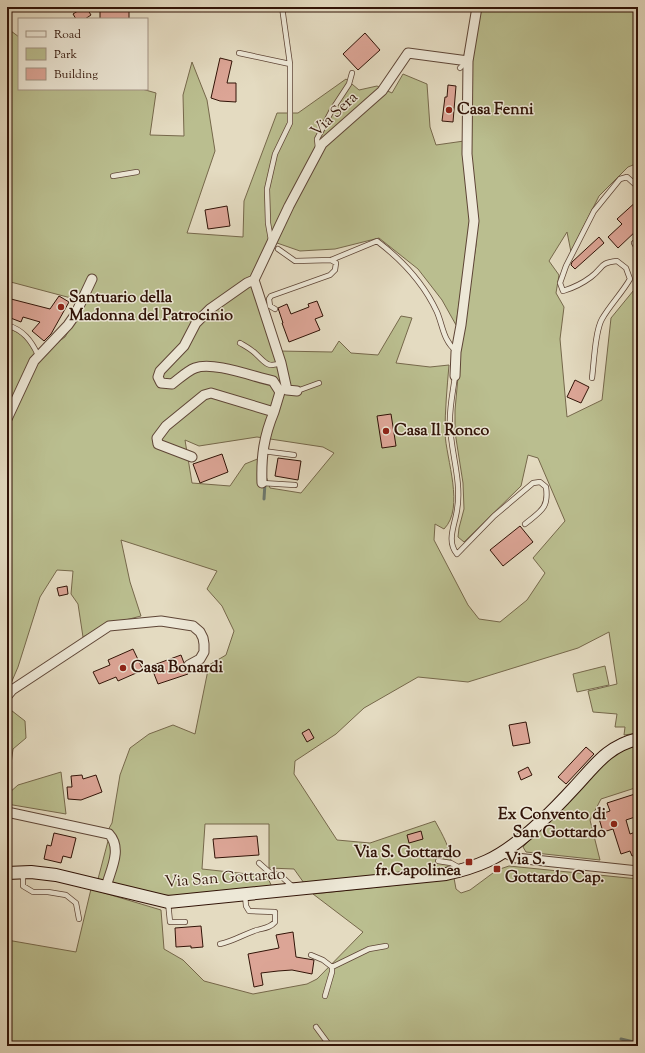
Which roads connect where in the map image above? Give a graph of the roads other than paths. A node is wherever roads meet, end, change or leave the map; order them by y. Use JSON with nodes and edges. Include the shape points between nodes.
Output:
{"nodes":[{"id":1,"x":282,"y":7,"type":"edge"},
{"id":2,"x":477,"y":7,"type":"edge"},
{"id":3,"x":240,"y":53,"type":"dead end"},
{"id":4,"x":468,"y":61,"type":"junction"},
{"id":5,"x":290,"y":64,"type":"junction"},
{"id":6,"x":460,"y":68,"type":"dead end"},
{"id":7,"x":352,"y":72,"type":"dead end"},
{"id":8,"x":318,"y":152,"type":"junction"},
{"id":9,"x":137,"y":172,"type":"dead end"},
{"id":10,"x":114,"y":176,"type":"dead end"},
{"id":11,"x":638,"y":186,"type":"edge"},
{"id":12,"x":638,"y":240,"type":"edge"},
{"id":13,"x":275,"y":246,"type":"junction"},
{"id":14,"x":638,"y":250,"type":"edge"},
{"id":15,"x":331,"y":260,"type":"junction"},
{"id":16,"x":252,"y":278,"type":"junction"},
{"id":17,"x":92,"y":279,"type":"dead end"},
{"id":18,"x":275,"y":309,"type":"dead end"},
{"id":19,"x":63,"y":321,"type":"dead end"},
{"id":20,"x":7,"y":325,"type":"edge"},
{"id":21,"x":61,"y":332,"type":"junction"},
{"id":22,"x":240,"y":343,"type":"dead end"},
{"id":23,"x":456,"y":352,"type":"junction"},
{"id":24,"x":38,"y":355,"type":"junction"},
{"id":25,"x":281,"y":362,"type":"junction"},
{"id":26,"x":455,"y":376,"type":"joint"},
{"id":27,"x":592,"y":378,"type":"dead end"},
{"id":28,"x":319,"y":383,"type":"dead end"},
{"id":29,"x":297,"y":391,"type":"joint"},
{"id":30,"x":274,"y":412,"type":"junction"},
{"id":31,"x":7,"y":419,"type":"edge"},
{"id":32,"x":266,"y":451,"type":"junction"},
{"id":33,"x":294,"y":455,"type":"dead end"},
{"id":34,"x":192,"y":456,"type":"dead end"},
{"id":35,"x":267,"y":483,"type":"joint"},
{"id":36,"x":295,"y":485,"type":"dead end"},
{"id":37,"x":525,"y":524,"type":"dead end"},
{"id":38,"x":190,"y":665,"type":"dead end"},
{"id":39,"x":7,"y":696,"type":"edge"},
{"id":40,"x":638,"y":739,"type":"edge"},
{"id":41,"x":7,"y":812,"type":"edge"},
{"id":42,"x":503,"y":852,"type":"junction"},
{"id":43,"x":438,"y":861,"type":"dead end"},
{"id":44,"x":259,"y":863,"type":"dead end"},
{"id":45,"x":463,"y":870,"type":"junction"},
{"id":46,"x":638,"y":871,"type":"edge"},
{"id":47,"x":24,"y":872,"type":"junction"},
{"id":48,"x":7,"y":873,"type":"edge"},
{"id":49,"x":106,"y":887,"type":"junction"},
{"id":50,"x":295,"y":890,"type":"junction"},
{"id":51,"x":245,"y":895,"type":"junction"},
{"id":52,"x":168,"y":902,"type":"junction"},
{"id":53,"x":79,"y":919,"type":"dead end"},
{"id":54,"x":185,"y":922,"type":"dead end"},
{"id":55,"x":220,"y":944,"type":"dead end"},
{"id":56,"x":386,"y":946,"type":"dead end"},
{"id":57,"x":311,"y":955,"type":"dead end"},
{"id":58,"x":332,"y":967,"type":"junction"},
{"id":59,"x":325,"y":996,"type":"dead end"},
{"id":60,"x":316,"y":1026,"type":"dead end"},
{"id":61,"x":330,"y":1046,"type":"edge"}],
"edges":[{"from":1,"to":5,"type":"lane"},
{"from":2,"to":4,"type":"street"},
{"from":3,"to":5,"type":"lane"},
{"from":4,"to":6,"type":"lane"},
{"from":4,"to":8,"type":"street","name":"Via Sera","via":[[408,53],[382,91],[322,144]]},
{"from":4,"to":23,"type":"street","via":[[467,154],[474,221]]},
{"from":5,"to":13,"type":"lane","via":[[290,123],[275,154],[267,189],[268,223]]},
{"from":7,"to":8,"type":"lane","via":[[349,84],[317,139]]},
{"from":8,"to":13,"type":"street","name":"Via Sera","via":[[289,206]]},
{"from":9,"to":10,"type":"lane"},
{"from":11,"to":27,"type":"lane","via":[[627,177],[620,179],[594,211],[560,283],[563,291],[574,288],[593,276],[606,262],[617,261],[626,268],[630,279],[601,320]]},
{"from":12,"to":14,"type":"lane","via":[[634,243]]},
{"from":13,"to":15,"type":"lane","via":[[295,261]]},
{"from":13,"to":16,"type":"street","name":"Via Sera"},
{"from":15,"to":18,"type":"lane","via":[[336,263],[335,270],[330,275],[271,296],[270,306]]},
{"from":15,"to":23,"type":"lane","via":[[377,241],[416,278],[438,313],[444,336]]},
{"from":16,"to":25,"type":"street"},
{"from":16,"to":30,"type":"street","via":[[210,309],[196,323],[184,346],[160,370],[158,377],[161,383],[172,384],[195,368],[212,366],[273,381],[280,392]]},
{"from":17,"to":21,"type":"street","via":[[75,315]]},
{"from":19,"to":21,"type":"street"},
{"from":20,"to":24,"type":"lane","via":[[17,328],[28,338]]},
{"from":21,"to":24,"type":"street"},
{"from":22,"to":25,"type":"lane","via":[[256,353],[266,364],[274,366]]},
{"from":23,"to":26,"type":"street"},
{"from":24,"to":31,"type":"street"},
{"from":25,"to":29,"type":"street","via":[[287,390]]},
{"from":26,"to":37,"type":"lane","via":[[450,424],[458,485],[458,509],[451,534],[453,549],[457,554],[494,516],[533,483],[540,482],[546,487],[548,497],[544,508]]},
{"from":28,"to":29,"type":"lane"},
{"from":30,"to":32,"type":"street","via":[[267,428]]},
{"from":30,"to":34,"type":"street","via":[[211,393],[204,395],[166,426],[157,438],[158,444]]},
{"from":32,"to":33,"type":"lane"},
{"from":32,"to":35,"type":"street","via":[[262,464]]},
{"from":35,"to":36,"type":"lane"},
{"from":38,"to":39,"type":"street","via":[[200,659],[204,652],[203,638],[193,626],[161,621],[109,626],[12,690]]},
{"from":40,"to":42,"type":"street","name":"Via San Gottardo","via":[[621,744],[602,757],[533,828]]},
{"from":41,"to":49,"type":"street","via":[[109,834],[115,846],[115,861]]},
{"from":42,"to":45,"type":"street","name":"Via San Gottardo"},
{"from":42,"to":46,"type":"street","via":[[516,858]]},
{"from":43,"to":45,"type":"lane","via":[[451,863]]},
{"from":44,"to":50,"type":"lane","via":[[270,872],[281,876]]},
{"from":45,"to":50,"type":"street","name":"Via San Gottardo"},
{"from":47,"to":48,"type":"street","name":"Via San Gottardo"},
{"from":47,"to":49,"type":"street","name":"Via San Gottardo","via":[[56,875]]},
{"from":47,"to":53,"type":"lane","via":[[22,886],[33,892],[66,895],[76,903]]},
{"from":49,"to":52,"type":"street","name":"Via San Gottardo"},
{"from":50,"to":51,"type":"street","name":"Via San Gottardo"},
{"from":51,"to":52,"type":"street","name":"Via San Gottardo"},
{"from":51,"to":55,"type":"lane","via":[[249,911],[275,912],[275,922],[268,928]]},
{"from":52,"to":54,"type":"lane","via":[[170,922]]},
{"from":56,"to":58,"type":"lane","via":[[369,949]]},
{"from":57,"to":58,"type":"lane"},
{"from":58,"to":59,"type":"lane"},
{"from":60,"to":61,"type":"lane"}]}
